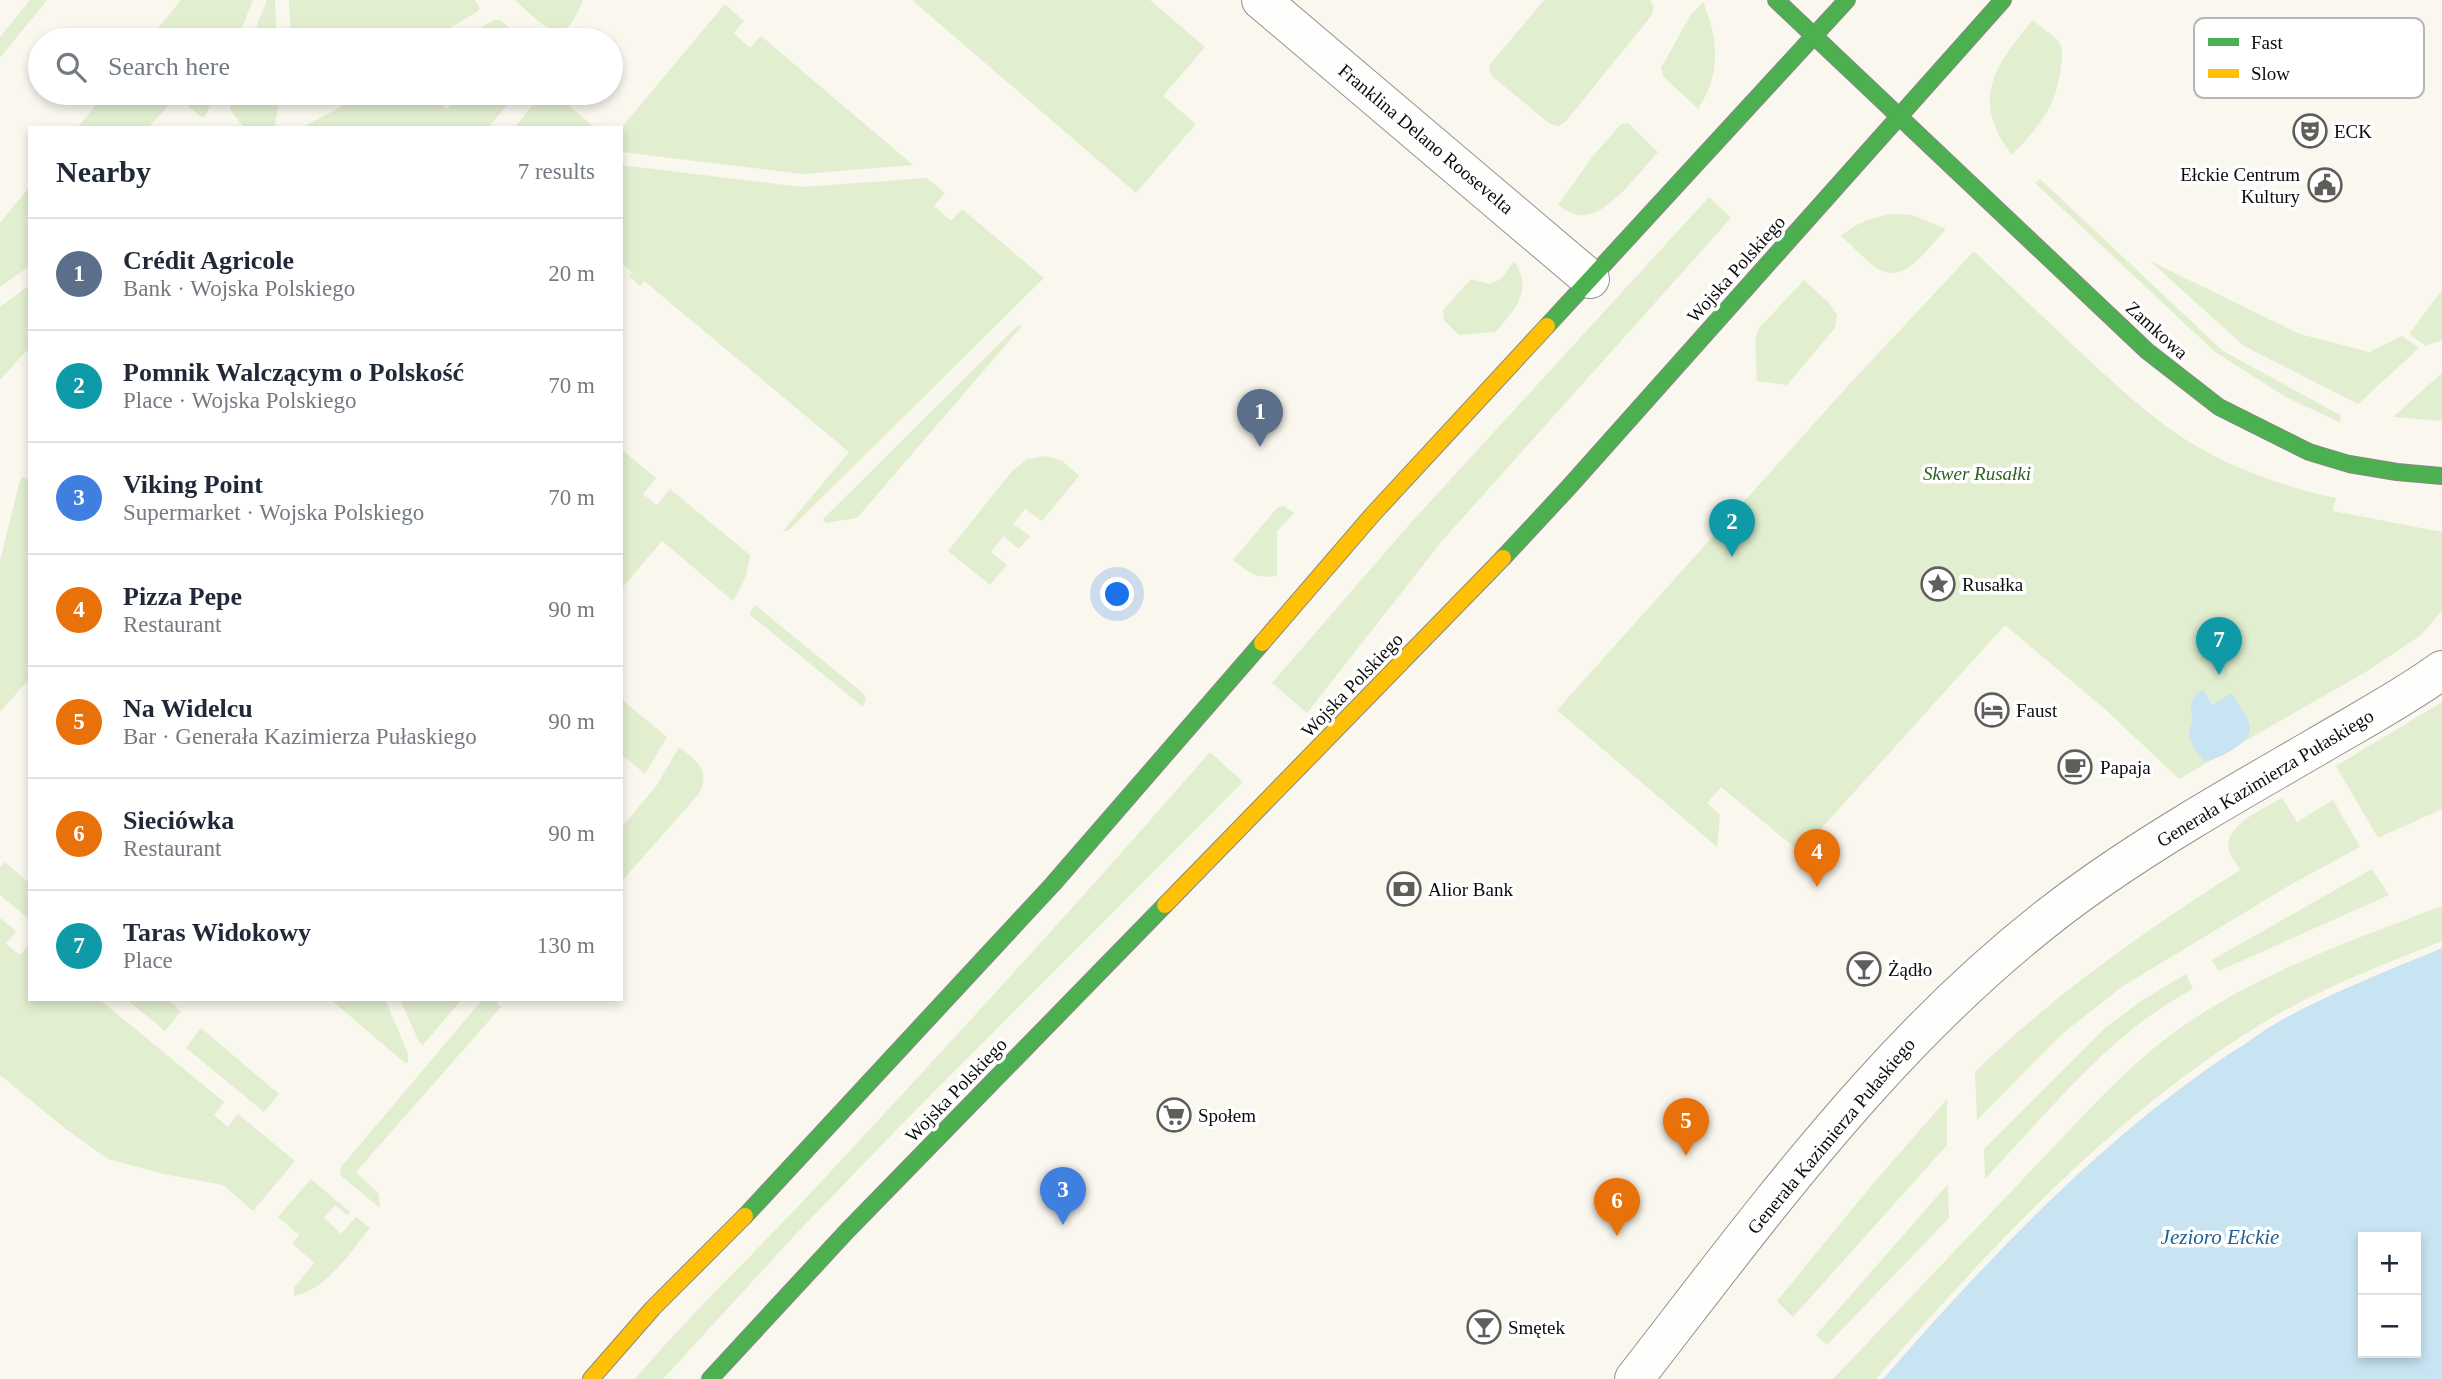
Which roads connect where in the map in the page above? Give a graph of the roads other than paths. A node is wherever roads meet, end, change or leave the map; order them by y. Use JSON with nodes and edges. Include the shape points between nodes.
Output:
{"nodes":[{"id":1,"x":1261,"y":0,"type":"edge"},
{"id":2,"x":1776,"y":0,"type":"edge"},
{"id":3,"x":1847,"y":0,"type":"edge"},
{"id":4,"x":2003,"y":0,"type":"edge"},
{"id":5,"x":1814,"y":36,"type":"junction"},
{"id":6,"x":1899,"y":117,"type":"junction"},
{"id":7,"x":1590,"y":279,"type":"junction"},
{"id":8,"x":2442,"y":475,"type":"edge"},
{"id":9,"x":2442,"y":670,"type":"edge"},
{"id":10,"x":591,"y":1379,"type":"edge"},
{"id":11,"x":710,"y":1379,"type":"edge"},
{"id":12,"x":1633,"y":1379,"type":"edge"}],
"edges":[{"from":1,"to":7,"type":"street","name":"Franklina Delano Roosevelta"},
{"from":2,"to":5,"type":"street","name":"Zamkowa"},
{"from":3,"to":5,"type":"street"},
{"from":4,"to":6,"type":"street","name":"Wojska Polskiego"},
{"from":5,"to":6,"type":"street","name":"Zamkowa"},
{"from":5,"to":7,"type":"street"},
{"from":6,"to":8,"type":"street","name":"Zamkowa","via":[[2147,351],[2219,407],[2309,452],[2349,464]]},
{"from":6,"to":11,"type":"street","name":"Wojska Polskiego","via":[[1514,547],[856,1222]]},
{"from":7,"to":10,"type":"street","via":[[1374,513],[1053,884]]},
{"from":9,"to":12,"type":"street","name":"Generała Kazimierza Pułaskiego","via":[[2149,846],[2049,917],[1963,988],[1823,1139]]}]}
